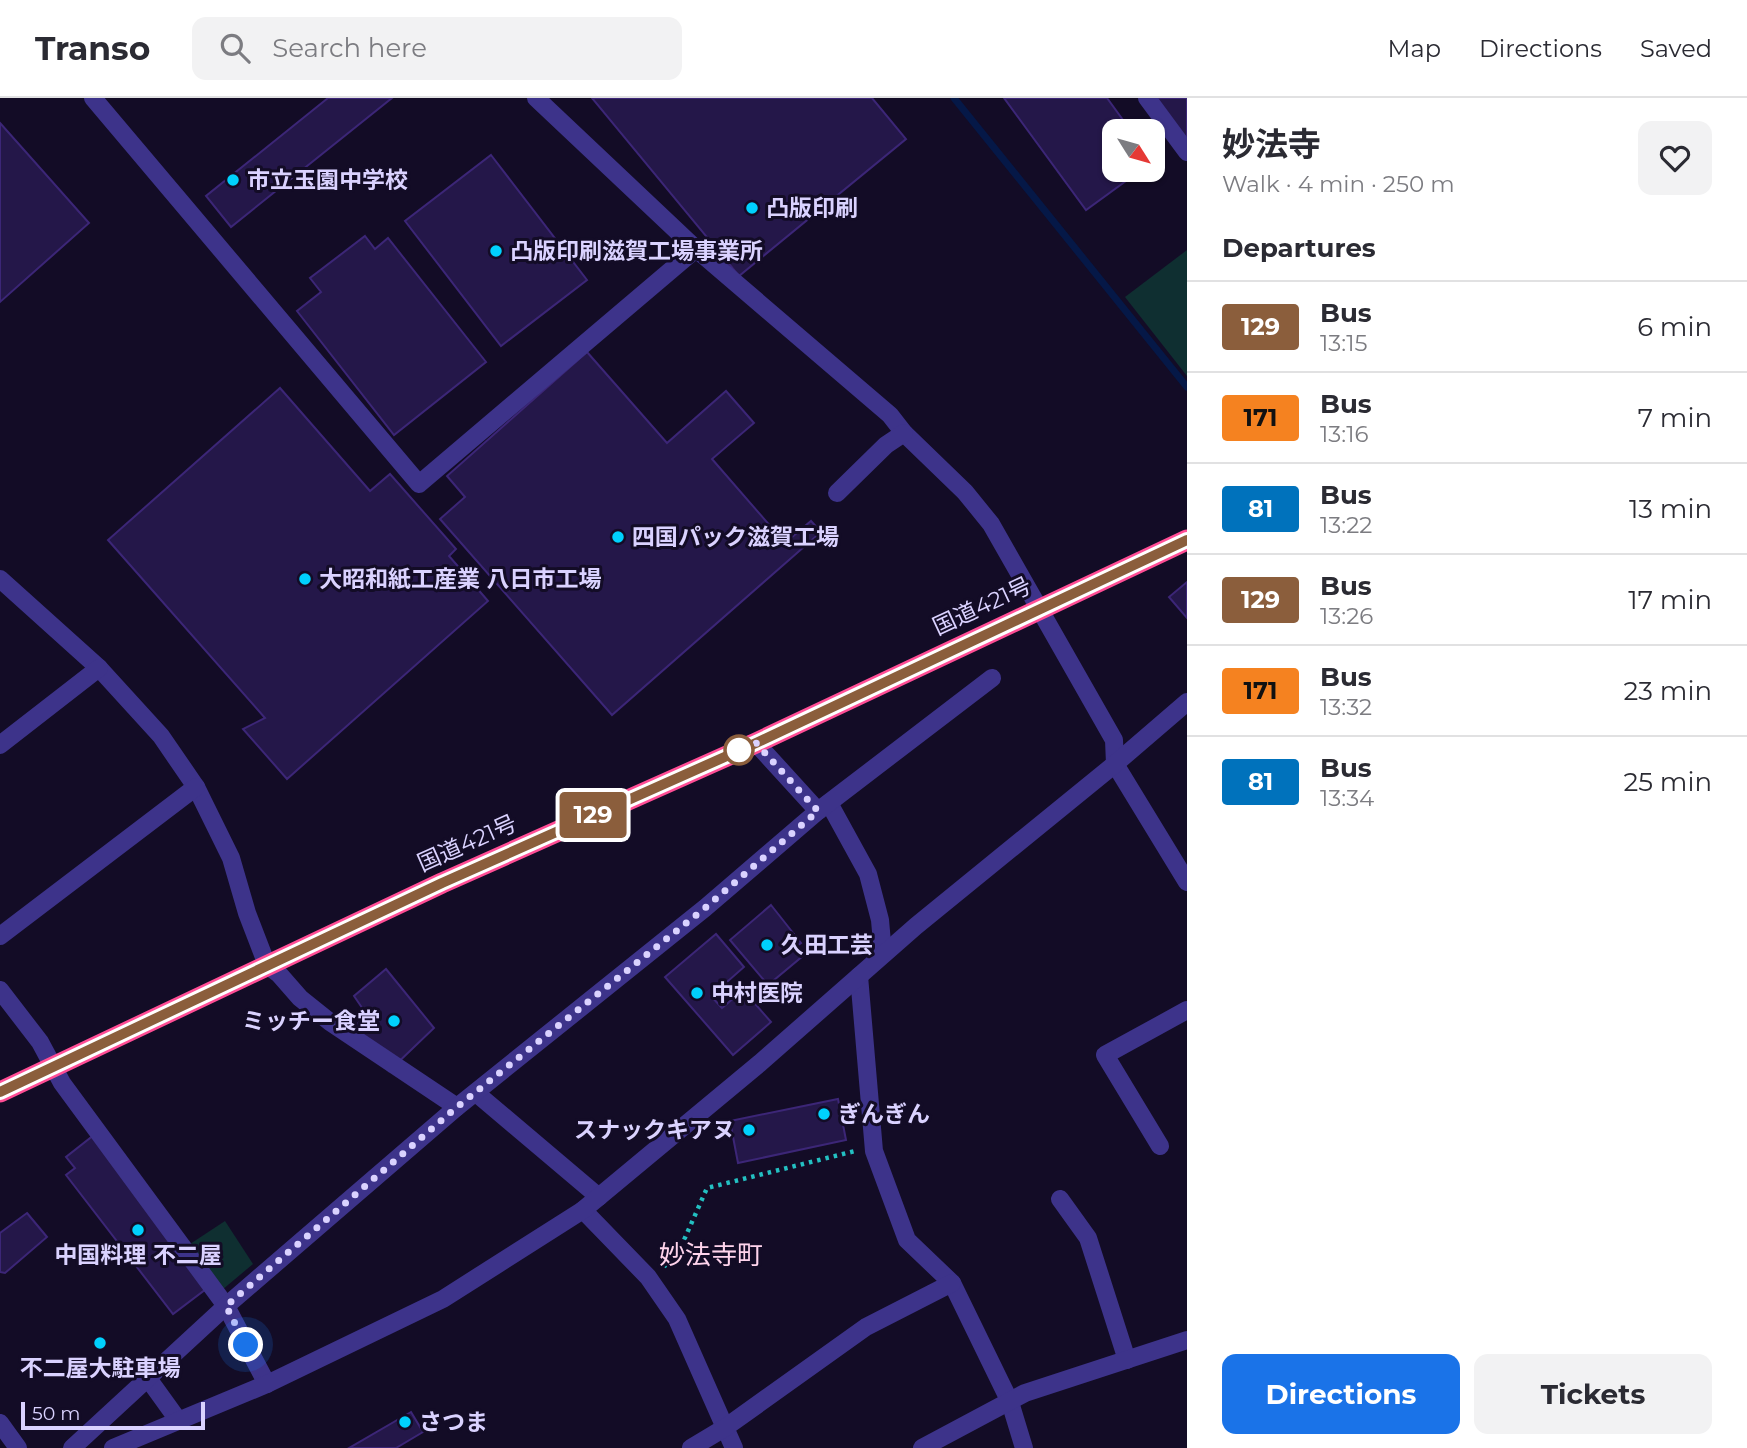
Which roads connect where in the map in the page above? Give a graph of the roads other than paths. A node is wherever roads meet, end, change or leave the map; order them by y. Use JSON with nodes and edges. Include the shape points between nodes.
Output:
{"nodes":[{"id":1,"x":93,"y":98,"type":"edge"},
{"id":2,"x":536,"y":98,"type":"edge"},
{"id":3,"x":1147,"y":98,"type":"edge"},
{"id":4,"x":1187,"y":152,"type":"edge"},
{"id":5,"x":696,"y":249,"type":"junction"},
{"id":6,"x":904,"y":433,"type":"junction"},
{"id":7,"x":837,"y":493,"type":"dead end"},
{"id":8,"x":1187,"y":540,"type":"edge"},
{"id":9,"x":0,"y":579,"type":"edge"},
{"id":10,"x":1039,"y":608,"type":"junction"},
{"id":11,"x":99,"y":668,"type":"junction"},
{"id":12,"x":992,"y":678,"type":"dead end"},
{"id":13,"x":1187,"y":702,"type":"edge"},
{"id":14,"x":756,"y":743,"type":"junction"},
{"id":15,"x":0,"y":745,"type":"edge"},
{"id":16,"x":1115,"y":764,"type":"junction"},
{"id":17,"x":196,"y":787,"type":"junction"},
{"id":18,"x":823,"y":807,"type":"junction"},
{"id":19,"x":1187,"y":882,"type":"edge"},
{"id":20,"x":0,"y":936,"type":"edge"},
{"id":21,"x":883,"y":954,"type":"junction"},
{"id":22,"x":267,"y":965,"type":"junction"},
{"id":23,"x":859,"y":976,"type":"junction"},
{"id":24,"x":0,"y":990,"type":"edge"},
{"id":25,"x":1187,"y":1010,"type":"edge"},
{"id":26,"x":54,"y":1066,"type":"junction"},
{"id":27,"x":0,"y":1092,"type":"edge"},
{"id":28,"x":476,"y":1093,"type":"junction"},
{"id":29,"x":457,"y":1107,"type":"junction"},
{"id":30,"x":1160,"y":1146,"type":"dead end"},
{"id":31,"x":599,"y":1197,"type":"junction"},
{"id":32,"x":1060,"y":1199,"type":"dead end"},
{"id":33,"x":583,"y":1210,"type":"junction"},
{"id":34,"x":952,"y":1283,"type":"junction"},
{"id":35,"x":226,"y":1306,"type":"junction"},
{"id":36,"x":1187,"y":1340,"type":"edge"},
{"id":37,"x":1127,"y":1360,"type":"junction"},
{"id":38,"x":147,"y":1377,"type":"junction"},
{"id":39,"x":267,"y":1384,"type":"junction"},
{"id":40,"x":1010,"y":1402,"type":"junction"},
{"id":41,"x":178,"y":1420,"type":"junction"},
{"id":42,"x":0,"y":1423,"type":"edge"},
{"id":43,"x":726,"y":1427,"type":"junction"},
{"id":44,"x":18,"y":1448,"type":"edge"},
{"id":45,"x":72,"y":1448,"type":"edge"},
{"id":46,"x":113,"y":1448,"type":"edge"},
{"id":47,"x":691,"y":1448,"type":"edge"},
{"id":48,"x":734,"y":1448,"type":"edge"},
{"id":49,"x":922,"y":1448,"type":"edge"},
{"id":50,"x":1024,"y":1448,"type":"edge"}],
"edges":[{"from":1,"to":5,"type":"street","via":[[419,484]]},
{"from":2,"to":5,"type":"street"},
{"from":3,"to":4,"type":"street"},
{"from":5,"to":6,"type":"street","via":[[890,415]]},
{"from":6,"to":7,"type":"street"},
{"from":6,"to":10,"type":"street","via":[[991,524]]},
{"from":8,"to":10,"type":"highway","name":"国道421号"},
{"from":9,"to":11,"type":"street"},
{"from":10,"to":14,"type":"highway","name":"国道421号"},
{"from":10,"to":16,"type":"street","via":[[1114,740]]},
{"from":11,"to":15,"type":"street"},
{"from":11,"to":17,"type":"street","via":[[161,736]]},
{"from":12,"to":18,"type":"street"},
{"from":13,"to":16,"type":"street"},
{"from":14,"to":18,"type":"street"},
{"from":14,"to":22,"type":"highway","name":"国道421号"},
{"from":16,"to":19,"type":"street"},
{"from":16,"to":21,"type":"street"},
{"from":17,"to":20,"type":"street"},
{"from":17,"to":22,"type":"street","via":[[231,858]]},
{"from":18,"to":21,"type":"street","via":[[867,874],[880,920]]},
{"from":18,"to":28,"type":"street"},
{"from":21,"to":23,"type":"street"},
{"from":22,"to":26,"type":"highway","name":"国道421号"},
{"from":22,"to":29,"type":"street","via":[[330,1022]]},
{"from":23,"to":31,"type":"street"},
{"from":23,"to":34,"type":"street","via":[[873,1146],[907,1240]]},
{"from":24,"to":26,"type":"street"},
{"from":25,"to":30,"type":"street","via":[[1105,1055]]},
{"from":26,"to":27,"type":"highway","name":"国道421号"},
{"from":26,"to":35,"type":"street"},
{"from":28,"to":29,"type":"street"},
{"from":28,"to":31,"type":"street"},
{"from":29,"to":35,"type":"street"},
{"from":31,"to":33,"type":"street"},
{"from":32,"to":37,"type":"street","via":[[1088,1238]]},
{"from":33,"to":39,"type":"street","via":[[443,1299]]},
{"from":33,"to":43,"type":"street","via":[[648,1278],[677,1319]]},
{"from":34,"to":40,"type":"street"},
{"from":34,"to":43,"type":"street","via":[[866,1326]]},
{"from":35,"to":38,"type":"street"},
{"from":35,"to":39,"type":"street"},
{"from":36,"to":37,"type":"street"},
{"from":37,"to":40,"type":"street"},
{"from":38,"to":41,"type":"street"},
{"from":38,"to":45,"type":"street"},
{"from":39,"to":41,"type":"street"},
{"from":40,"to":49,"type":"street"},
{"from":40,"to":50,"type":"street"},
{"from":41,"to":46,"type":"street"},
{"from":42,"to":44,"type":"street"},
{"from":43,"to":47,"type":"street"},
{"from":43,"to":48,"type":"street"}]}
